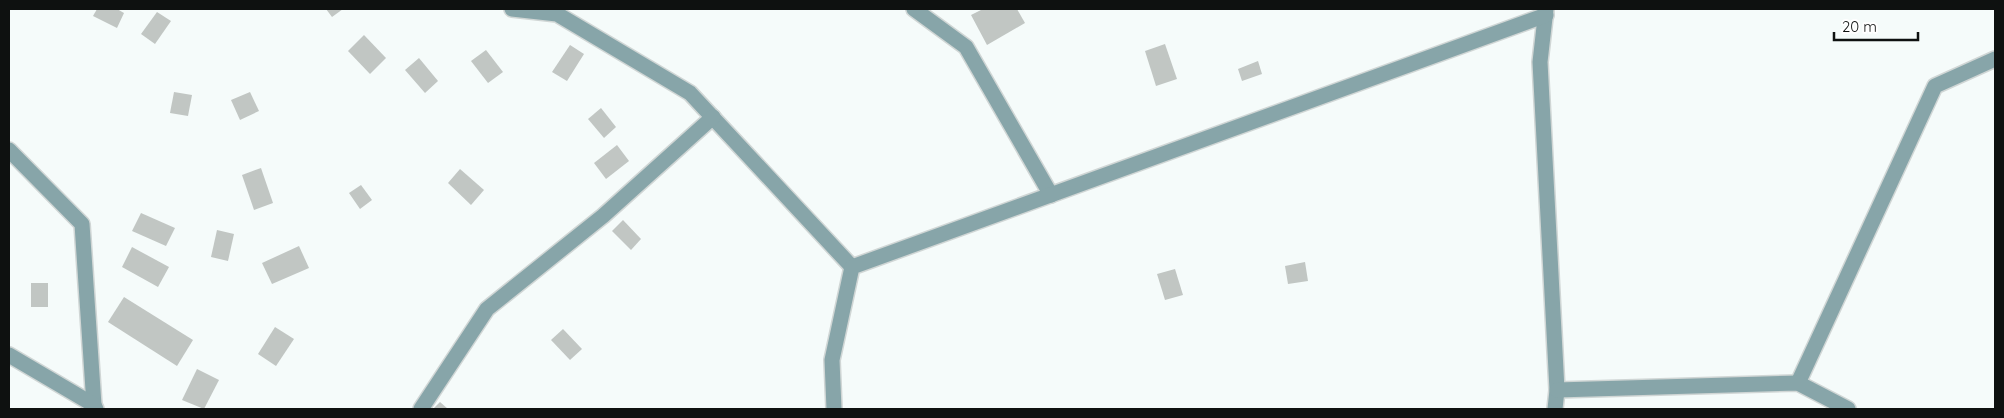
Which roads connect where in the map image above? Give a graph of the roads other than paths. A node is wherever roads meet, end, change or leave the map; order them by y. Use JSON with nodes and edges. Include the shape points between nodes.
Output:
{"nodes":[{"id":1,"x":512,"y":9,"type":"edge"},
{"id":2,"x":914,"y":9,"type":"edge"},
{"id":3,"x":1546,"y":12,"type":"edge"},
{"id":4,"x":1995,"y":59,"type":"edge"},
{"id":5,"x":713,"y":117,"type":"junction"},
{"id":6,"x":9,"y":150,"type":"edge"},
{"id":7,"x":1051,"y":195,"type":"junction"},
{"id":8,"x":852,"y":267,"type":"junction"},
{"id":9,"x":9,"y":355,"type":"edge"},
{"id":10,"x":1798,"y":383,"type":"junction"},
{"id":11,"x":1557,"y":390,"type":"junction"},
{"id":12,"x":95,"y":407,"type":"edge"},
{"id":13,"x":421,"y":409,"type":"edge"},
{"id":14,"x":834,"y":409,"type":"edge"},
{"id":15,"x":1555,"y":409,"type":"edge"},
{"id":16,"x":1848,"y":409,"type":"edge"}],
"edges":[{"from":1,"to":5,"type":"street","via":[[557,14],[690,93]]},
{"from":2,"to":7,"type":"street","via":[[966,47]]},
{"from":3,"to":7,"type":"street"},
{"from":3,"to":11,"type":"street","via":[[1540,62]]},
{"from":4,"to":10,"type":"street","via":[[1935,86]]},
{"from":5,"to":8,"type":"street"},
{"from":5,"to":13,"type":"street","via":[[603,216],[487,309]]},
{"from":6,"to":12,"type":"street","via":[[82,224]]},
{"from":7,"to":8,"type":"street"},
{"from":8,"to":14,"type":"street","via":[[832,360]]},
{"from":9,"to":12,"type":"street"},
{"from":10,"to":11,"type":"street"},
{"from":10,"to":16,"type":"street"},
{"from":11,"to":15,"type":"street"}]}
